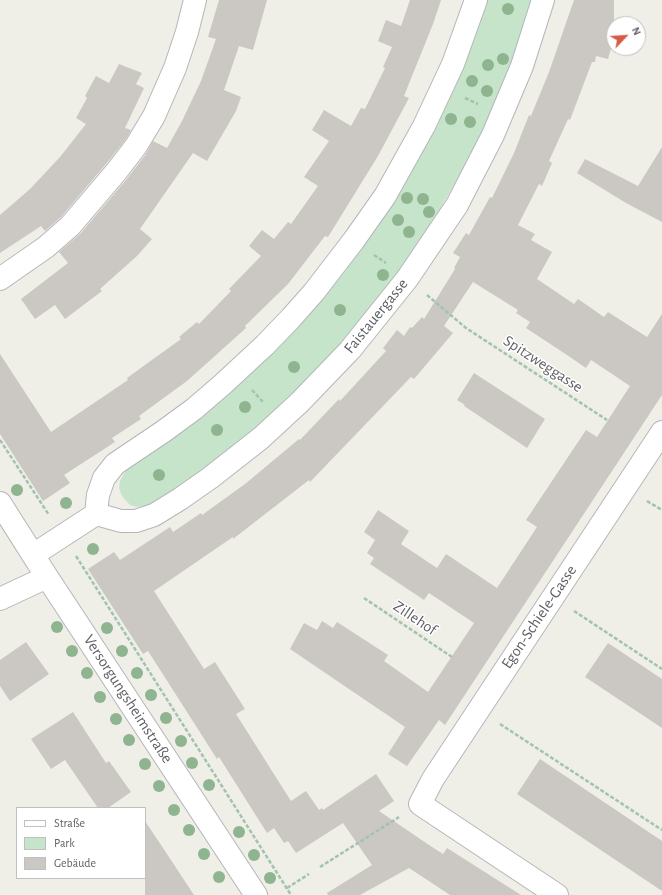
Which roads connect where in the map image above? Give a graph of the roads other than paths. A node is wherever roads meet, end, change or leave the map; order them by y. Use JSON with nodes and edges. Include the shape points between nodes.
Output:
{"nodes":[{"id":1,"x":195,"y":0,"type":"edge"},
{"id":2,"x":476,"y":0,"type":"edge"},
{"id":3,"x":542,"y":0,"type":"edge"},
{"id":4,"x":0,"y":278,"type":"edge"},
{"id":5,"x":662,"y":432,"type":"edge"},
{"id":6,"x":2,"y":512,"type":"edge"},
{"id":7,"x":96,"y":514,"type":"junction"},
{"id":8,"x":33,"y":554,"type":"junction"},
{"id":9,"x":47,"y":577,"type":"junction"},
{"id":10,"x":0,"y":599,"type":"edge"},
{"id":11,"x":256,"y":895,"type":"edge"},
{"id":12,"x":557,"y":895,"type":"edge"}],
"edges":[{"from":1,"to":4,"type":"street","via":[[175,68],[154,116],[136,146],[70,226],[46,247]]},
{"from":2,"to":7,"type":"street","via":[[453,64],[424,126],[402,167],[354,240],[291,318],[236,372],[194,409],[115,464],[104,478],[98,495]]},
{"from":3,"to":7,"type":"street","name":"Faistauergasse","via":[[522,66],[502,115],[457,205],[407,278],[350,350],[261,438],[210,478],[154,515],[136,521],[121,521]]},
{"from":5,"to":12,"type":"street","name":"Egon-Schiele-Gasse","via":[[433,779],[420,804]]},
{"from":6,"to":8,"type":"street","name":"Versorgungsheimstraße"},
{"from":7,"to":8,"type":"street"},
{"from":8,"to":9,"type":"street","name":"Versorgungsheimstraße"},
{"from":9,"to":10,"type":"street"},
{"from":9,"to":11,"type":"street","name":"Versorgungsheimstraße"}]}
